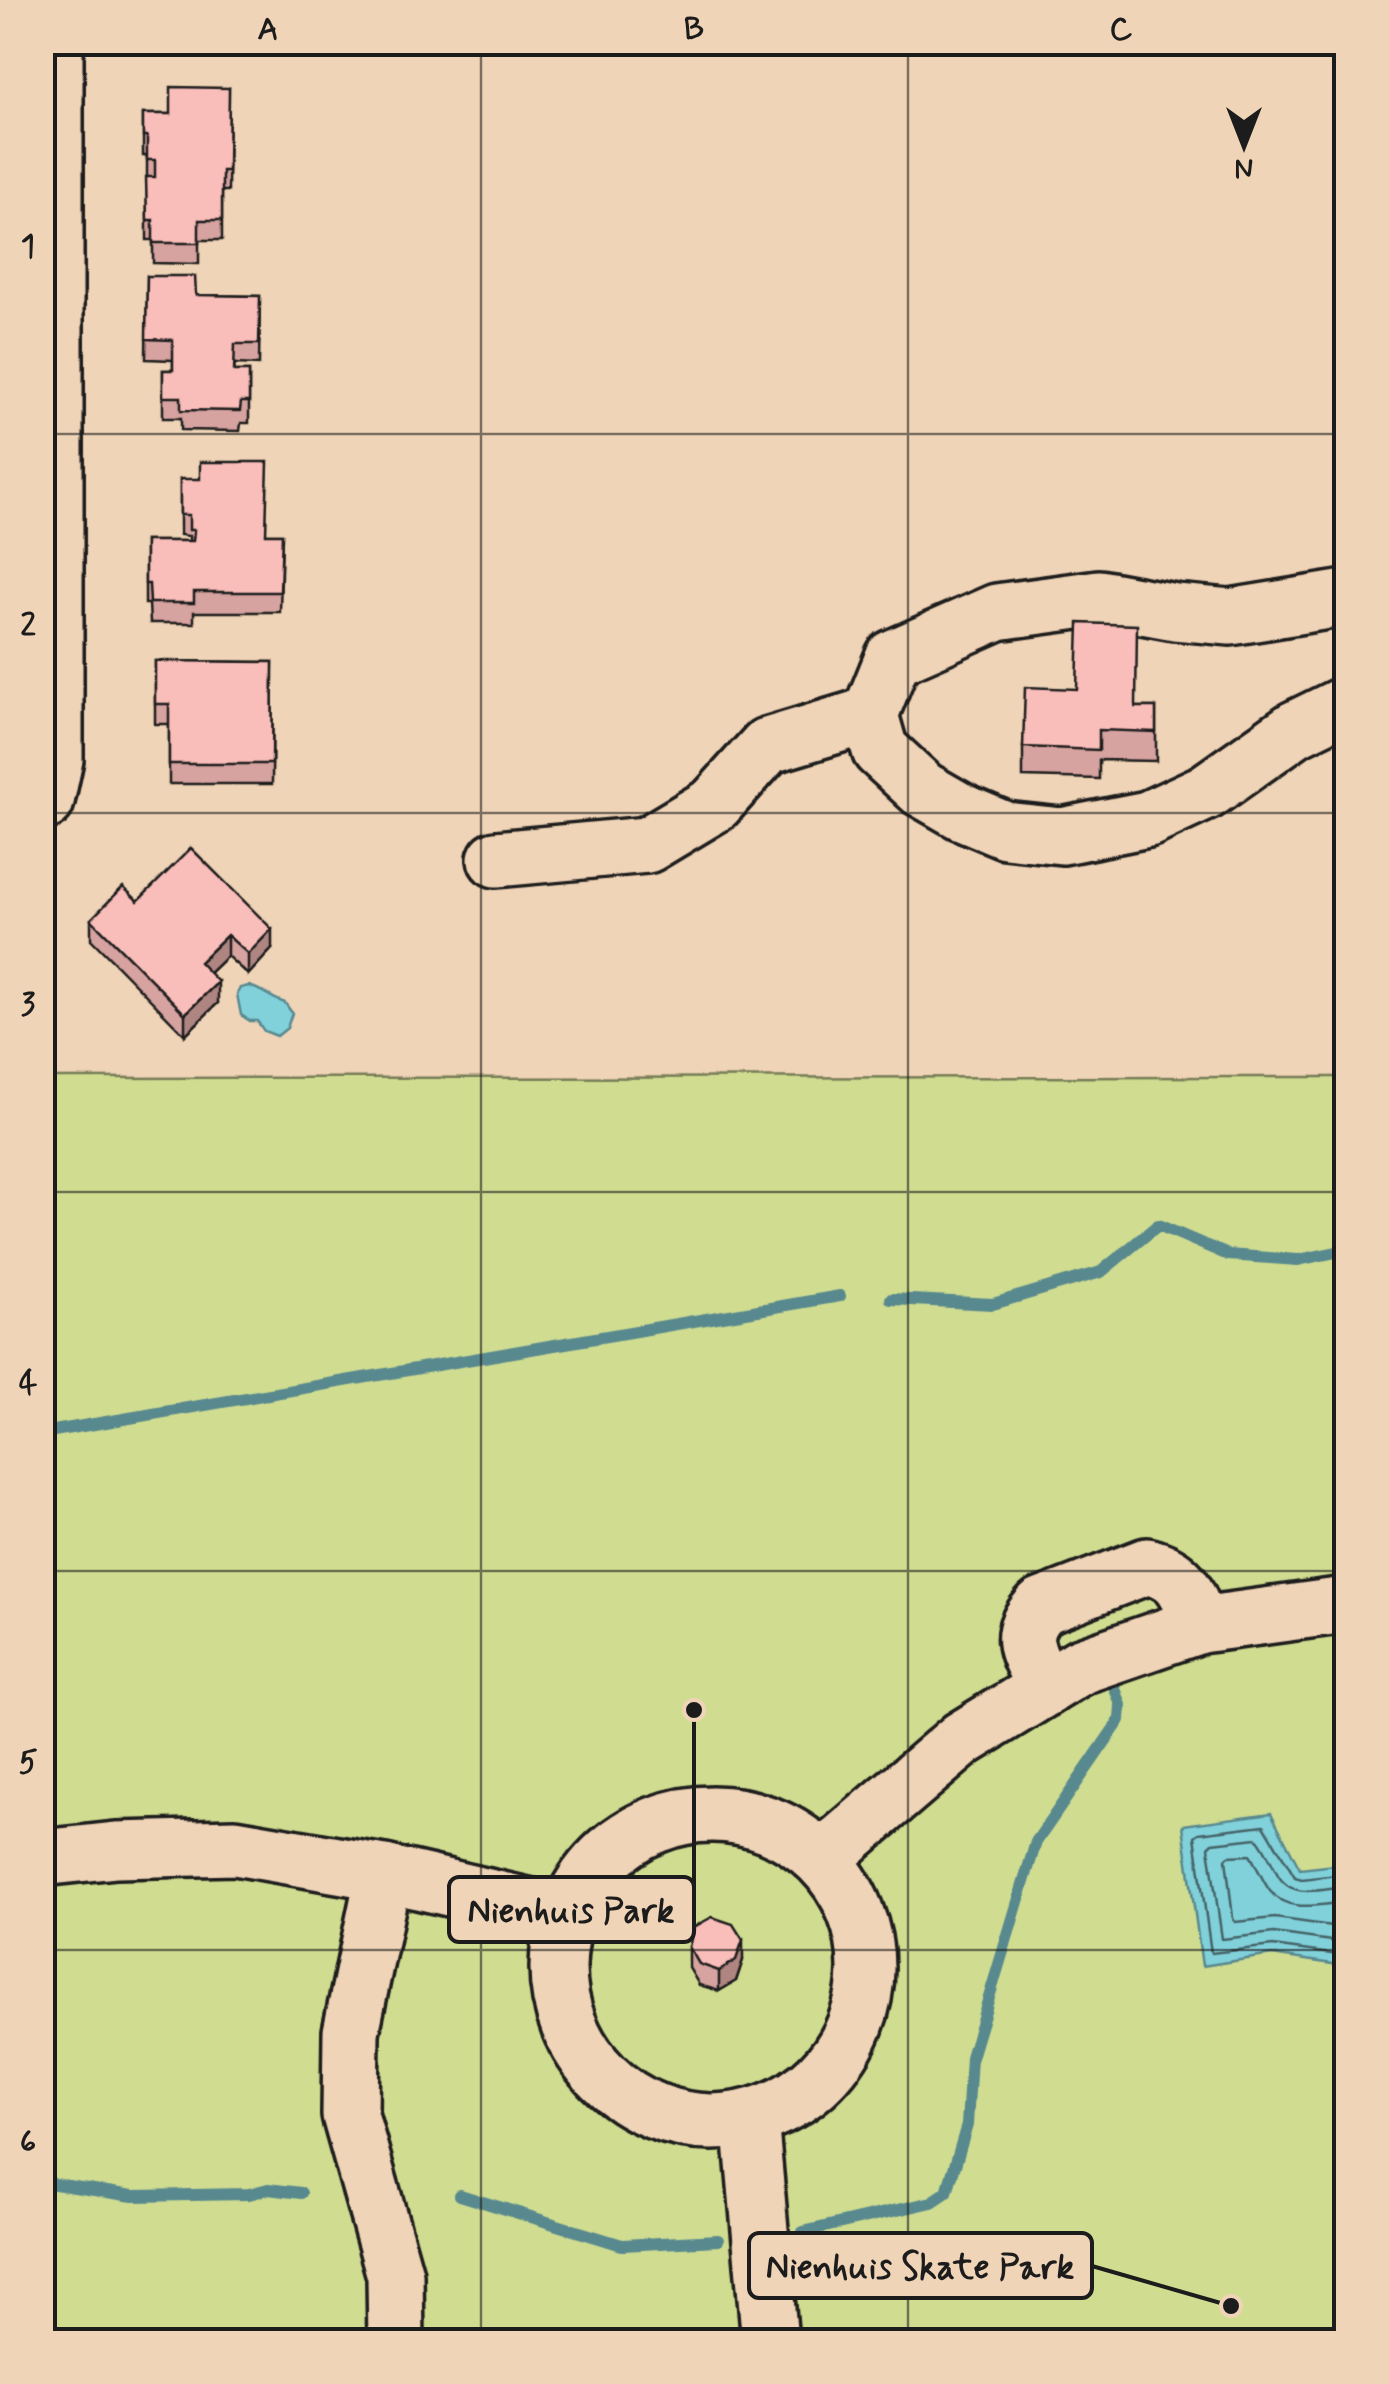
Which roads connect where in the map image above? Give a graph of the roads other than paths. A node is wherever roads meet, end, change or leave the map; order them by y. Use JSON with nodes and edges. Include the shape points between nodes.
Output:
{"nodes":[{"id":1,"x":55,"y":42,"type":"edge"},
{"id":2,"x":49,"y":261,"type":"edge"},
{"id":3,"x":1346,"y":598,"type":"edge"},
{"id":4,"x":1346,"y":704,"type":"edge"},
{"id":5,"x":870,"y":715,"type":"junction"},
{"id":6,"x":44,"y":801,"type":"edge"},
{"id":7,"x":496,"y":860,"type":"dead end"},
{"id":8,"x":1346,"y":1605,"type":"edge"},
{"id":9,"x":1200,"y":1625,"type":"junction"},
{"id":10,"x":1046,"y":1688,"type":"junction"},
{"id":11,"x":42,"y":1858,"type":"edge"},
{"id":12,"x":823,"y":1858,"type":"junction"},
{"id":13,"x":384,"y":1873,"type":"junction"},
{"id":14,"x":566,"y":1915,"type":"junction"},
{"id":15,"x":750,"y":2118,"type":"junction"},
{"id":16,"x":396,"y":2342,"type":"edge"},
{"id":17,"x":770,"y":2342,"type":"edge"}],
"edges":[{"from":1,"to":2,"type":"street"},
{"from":2,"to":6,"type":"street","via":[[55,759]]},
{"from":3,"to":5,"type":"street","via":[[1230,618],[1099,598],[998,612],[894,658]]},
{"from":4,"to":5,"type":"street","via":[[1294,729],[1191,799],[1148,818],[1062,836],[1005,830],[922,788],[880,750]]},
{"from":5,"to":7,"type":"street","via":[[767,746],[715,804],[647,845]]},
{"from":8,"to":9,"type":"street"},
{"from":9,"to":10,"type":"street","via":[[1081,1666]]},
{"from":9,"to":10,"type":"street","via":[[1181,1583],[1148,1566],[1041,1606],[1029,1620],[1024,1645]]},
{"from":10,"to":12,"type":"street","via":[[962,1740]]},
{"from":11,"to":13,"type":"street","via":[[234,1847]]},
{"from":12,"to":14,"type":"street","via":[[771,1824],[710,1812],[649,1826],[598,1862]]},
{"from":12,"to":15,"type":"street","via":[[858,1912],[868,1977],[851,2040],[809,2090]]},
{"from":13,"to":14,"type":"street"},
{"from":13,"to":16,"type":"street","via":[[351,2032],[350,2115],[395,2275]]},
{"from":14,"to":15,"type":"street","via":[[556,1970],[568,2025],[597,2072],[641,2106],[695,2122]]},
{"from":15,"to":17,"type":"street"}]}
